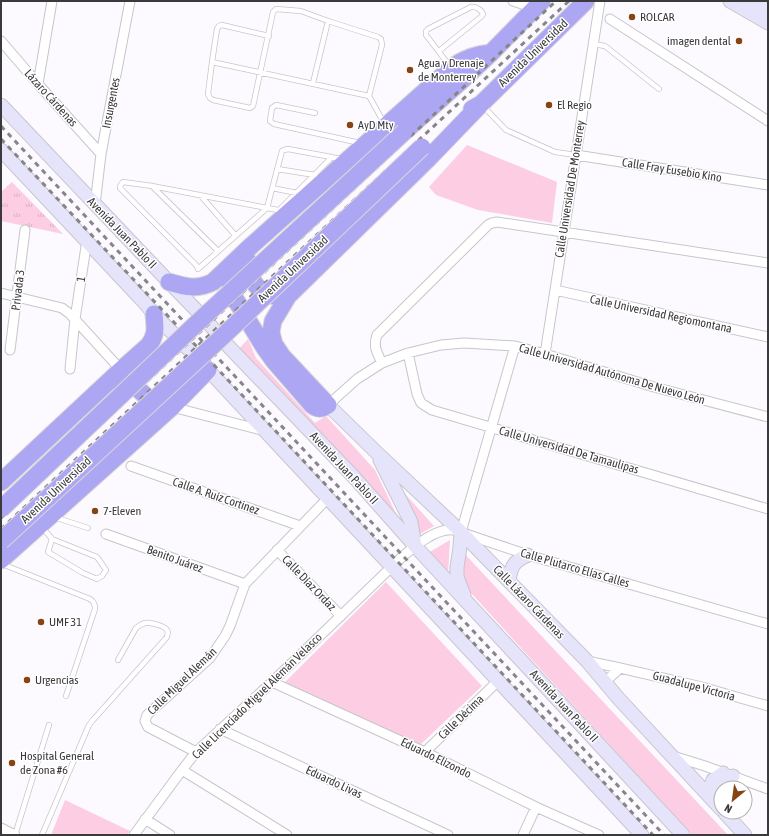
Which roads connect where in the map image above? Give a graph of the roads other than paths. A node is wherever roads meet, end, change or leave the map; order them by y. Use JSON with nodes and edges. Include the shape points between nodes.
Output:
{"nodes":[{"id":1,"x":52,"y":1,"type":"edge"},
{"id":2,"x":130,"y":1,"type":"edge"},
{"id":3,"x":513,"y":1,"type":"edge"},
{"id":4,"x":586,"y":1,"type":"edge"},
{"id":5,"x":600,"y":1,"type":"edge"},
{"id":6,"x":730,"y":1,"type":"edge"},
{"id":7,"x":752,"y":1,"type":"edge"},
{"id":8,"x":538,"y":4,"type":"edge"},
{"id":9,"x":768,"y":11,"type":"edge"},
{"id":10,"x":610,"y":18,"type":"dead end"},
{"id":11,"x":328,"y":21,"type":"junction"},
{"id":12,"x":768,"y":22,"type":"edge"},
{"id":13,"x":269,"y":36,"type":"junction"},
{"id":14,"x":1,"y":41,"type":"edge"},
{"id":15,"x":593,"y":44,"type":"junction"},
{"id":16,"x":439,"y":51,"type":"junction"},
{"id":17,"x":491,"y":53,"type":"junction"},
{"id":18,"x":212,"y":62,"type":"junction"},
{"id":19,"x":451,"y":68,"type":"junction"},
{"id":20,"x":261,"y":72,"type":"junction"},
{"id":21,"x":313,"y":83,"type":"junction"},
{"id":22,"x":38,"y":84,"type":"junction"},
{"id":23,"x":659,"y":89,"type":"dead end"},
{"id":24,"x":369,"y":96,"type":"junction"},
{"id":25,"x":481,"y":104,"type":"junction"},
{"id":26,"x":1,"y":105,"type":"edge"},
{"id":27,"x":315,"y":113,"type":"dead end"},
{"id":28,"x":768,"y":121,"type":"edge"},
{"id":29,"x":385,"y":126,"type":"junction"},
{"id":30,"x":366,"y":144,"type":"junction"},
{"id":31,"x":1,"y":150,"type":"edge"},
{"id":32,"x":101,"y":154,"type":"junction"},
{"id":33,"x":576,"y":155,"type":"junction"},
{"id":34,"x":339,"y":159,"type":"junction"},
{"id":35,"x":277,"y":169,"type":"junction"},
{"id":36,"x":321,"y":176,"type":"junction"},
{"id":37,"x":768,"y":185,"type":"edge"},
{"id":38,"x":152,"y":186,"type":"junction"},
{"id":39,"x":272,"y":188,"type":"junction"},
{"id":40,"x":302,"y":194,"type":"junction"},
{"id":41,"x":200,"y":195,"type":"junction"},
{"id":42,"x":95,"y":205,"type":"junction"},
{"id":43,"x":267,"y":208,"type":"junction"},
{"id":44,"x":284,"y":211,"type":"junction"},
{"id":45,"x":25,"y":230,"type":"dead end"},
{"id":46,"x":564,"y":231,"type":"junction"},
{"id":47,"x":235,"y":235,"type":"junction"},
{"id":48,"x":86,"y":240,"type":"junction"},
{"id":49,"x":251,"y":246,"type":"junction"},
{"id":50,"x":218,"y":251,"type":"junction"},
{"id":51,"x":235,"y":262,"type":"junction"},
{"id":52,"x":768,"y":263,"type":"edge"},
{"id":53,"x":169,"y":282,"type":"junction"},
{"id":54,"x":555,"y":290,"type":"junction"},
{"id":55,"x":1,"y":293,"type":"edge"},
{"id":56,"x":288,"y":296,"type":"junction"},
{"id":57,"x":16,"y":297,"type":"junction"},
{"id":58,"x":154,"y":314,"type":"junction"},
{"id":59,"x":75,"y":319,"type":"junction"},
{"id":60,"x":768,"y":337,"type":"edge"},
{"id":61,"x":515,"y":346,"type":"junction"},
{"id":62,"x":10,"y":350,"type":"dead end"},
{"id":63,"x":408,"y":353,"type":"junction"},
{"id":64,"x":545,"y":354,"type":"junction"},
{"id":65,"x":382,"y":363,"type":"junction"},
{"id":66,"x":70,"y":368,"type":"dead end"},
{"id":67,"x":121,"y":370,"type":"junction"},
{"id":68,"x":208,"y":370,"type":"junction"},
{"id":69,"x":106,"y":384,"type":"junction"},
{"id":70,"x":328,"y":405,"type":"junction"},
{"id":71,"x":172,"y":407,"type":"junction"},
{"id":72,"x":768,"y":417,"type":"edge"},
{"id":73,"x":153,"y":424,"type":"junction"},
{"id":74,"x":492,"y":427,"type":"junction"},
{"id":75,"x":265,"y":431,"type":"junction"},
{"id":76,"x":375,"y":451,"type":"junction"},
{"id":77,"x":131,"y":466,"type":"dead end"},
{"id":78,"x":1,"y":482,"type":"edge"},
{"id":79,"x":327,"y":499,"type":"junction"},
{"id":80,"x":1,"y":509,"type":"edge"},
{"id":81,"x":768,"y":509,"type":"edge"},
{"id":82,"x":46,"y":520,"type":"junction"},
{"id":83,"x":300,"y":526,"type":"junction"},
{"id":84,"x":88,"y":528,"type":"dead end"},
{"id":85,"x":461,"y":532,"type":"junction"},
{"id":86,"x":106,"y":534,"type":"dead end"},
{"id":87,"x":52,"y":539,"type":"junction"},
{"id":88,"x":1,"y":541,"type":"edge"},
{"id":89,"x":415,"y":546,"type":"junction"},
{"id":90,"x":277,"y":550,"type":"junction"},
{"id":91,"x":528,"y":555,"type":"junction"},
{"id":92,"x":1,"y":560,"type":"edge"},
{"id":93,"x":1,"y":564,"type":"edge"},
{"id":94,"x":392,"y":566,"type":"junction"},
{"id":95,"x":509,"y":581,"type":"junction"},
{"id":96,"x":245,"y":584,"type":"junction"},
{"id":97,"x":465,"y":600,"type":"junction"},
{"id":98,"x":341,"y":616,"type":"junction"},
{"id":99,"x":768,"y":624,"type":"edge"},
{"id":100,"x":118,"y":660,"type":"dead end"},
{"id":101,"x":587,"y":661,"type":"junction"},
{"id":102,"x":620,"y":668,"type":"junction"},
{"id":103,"x":498,"y":681,"type":"junction"},
{"id":104,"x":272,"y":682,"type":"junction"},
{"id":105,"x":606,"y":682,"type":"junction"},
{"id":106,"x":66,"y":696,"type":"dead end"},
{"id":107,"x":768,"y":706,"type":"edge"},
{"id":108,"x":49,"y":725,"type":"dead end"},
{"id":109,"x":220,"y":729,"type":"junction"},
{"id":110,"x":196,"y":752,"type":"junction"},
{"id":111,"x":425,"y":752,"type":"junction"},
{"id":112,"x":672,"y":756,"type":"junction"},
{"id":113,"x":182,"y":770,"type":"junction"},
{"id":114,"x":728,"y":774,"type":"junction"},
{"id":115,"x":713,"y":780,"type":"edge"},
{"id":116,"x":726,"y":780,"type":"edge"},
{"id":117,"x":768,"y":789,"type":"edge"},
{"id":118,"x":713,"y":792,"type":"edge"},
{"id":119,"x":536,"y":807,"type":"junction"},
{"id":120,"x":145,"y":819,"type":"junction"},
{"id":121,"x":731,"y":820,"type":"edge"},
{"id":122,"x":1,"y":828,"type":"edge"},
{"id":123,"x":15,"y":835,"type":"edge"},
{"id":124,"x":42,"y":835,"type":"edge"},
{"id":125,"x":134,"y":835,"type":"edge"},
{"id":126,"x":170,"y":835,"type":"edge"},
{"id":127,"x":287,"y":835,"type":"edge"},
{"id":128,"x":448,"y":835,"type":"edge"},
{"id":129,"x":524,"y":835,"type":"edge"},
{"id":130,"x":599,"y":835,"type":"edge"},
{"id":131,"x":642,"y":835,"type":"edge"},
{"id":132,"x":683,"y":835,"type":"edge"},
{"id":133,"x":745,"y":835,"type":"edge"}],
"edges":[{"from":1,"to":22,"type":"street"},
{"from":2,"to":32,"type":"street","name":"Insurgentes"},
{"from":3,"to":8,"type":"street"},
{"from":4,"to":25,"type":"highway","name":"Avenida Universidad"},
{"from":5,"to":15,"type":"street","name":"Calle Universidad De Monterrey"},
{"from":6,"to":12,"type":"street"},
{"from":7,"to":9,"type":"street"},
{"from":8,"to":17,"type":"highway","name":"Avenida Universidad"},
{"from":10,"to":28,"type":"street"},
{"from":11,"to":13,"type":"lane","via":[[301,11],[277,9],[273,12]]},
{"from":11,"to":21,"type":"lane"},
{"from":11,"to":24,"type":"lane","via":[[381,39],[382,45]]},
{"from":13,"to":18,"type":"lane","via":[[219,26]]},
{"from":13,"to":20,"type":"lane"},
{"from":14,"to":22,"type":"street","name":"Lázaro Cárdenas"},
{"from":15,"to":23,"type":"lane","via":[[605,46]]},
{"from":15,"to":33,"type":"street","name":"Calle Universidad De Monterrey"},
{"from":16,"to":16,"type":"lane","via":[[426,35],[427,29],[471,6],[482,11],[482,16]]},
{"from":16,"to":19,"type":"lane"},
{"from":17,"to":19,"type":"highway","via":[[470,57]]},
{"from":17,"to":80,"type":"highway","name":"Avenida Universidad","bridge":true,"via":[[196,324]]},
{"from":18,"to":20,"type":"lane"},
{"from":18,"to":20,"type":"lane","via":[[208,94],[210,98],[252,108]]},
{"from":19,"to":29,"type":"highway"},
{"from":20,"to":21,"type":"lane"},
{"from":21,"to":24,"type":"lane"},
{"from":22,"to":32,"type":"street","name":"Lázaro Cárdenas"},
{"from":24,"to":29,"type":"lane"},
{"from":25,"to":33,"type":"lane","via":[[506,130],[556,152]]},
{"from":25,"to":56,"type":"highway"},
{"from":25,"to":88,"type":"highway","name":"Avenida Universidad","bridge":true,"via":[[462,114],[422,147],[222,337]]},
{"from":26,"to":42,"type":"street","name":"Avenida Juan Pablo II"},
{"from":27,"to":30,"type":"lane","via":[[276,105],[272,108],[270,121]]},
{"from":29,"to":30,"type":"highway"},
{"from":30,"to":34,"type":"highway"},
{"from":31,"to":48,"type":"street"},
{"from":32,"to":42,"type":"street","name":"Insurgentes"},
{"from":33,"to":37,"type":"street","name":"Calle Fray Eusebio Kino"},
{"from":33,"to":46,"type":"street","name":"Calle Universidad De Monterrey"},
{"from":34,"to":35,"type":"lane","via":[[286,149],[281,152]]},
{"from":34,"to":36,"type":"highway"},
{"from":35,"to":36,"type":"lane"},
{"from":35,"to":39,"type":"lane"},
{"from":36,"to":40,"type":"highway"},
{"from":38,"to":41,"type":"lane"},
{"from":38,"to":50,"type":"lane"},
{"from":38,"to":50,"type":"lane","via":[[123,182],[120,188],[198,269]]},
{"from":39,"to":40,"type":"lane"},
{"from":39,"to":43,"type":"lane"},
{"from":40,"to":44,"type":"highway"},
{"from":41,"to":43,"type":"lane"},
{"from":41,"to":47,"type":"lane"},
{"from":42,"to":53,"type":"street","name":"Avenida Juan Pablo II"},
{"from":43,"to":44,"type":"lane"},
{"from":43,"to":47,"type":"lane"},
{"from":44,"to":49,"type":"highway"},
{"from":45,"to":57,"type":"street","name":"Privada 3"},
{"from":46,"to":52,"type":"street"},
{"from":46,"to":54,"type":"street","name":"Calle Universidad De Monterrey"},
{"from":46,"to":65,"type":"street","via":[[497,222],[488,225],[377,335],[375,349]]},
{"from":47,"to":50,"type":"lane"},
{"from":48,"to":58,"type":"street"},
{"from":48,"to":59,"type":"street","name":"1"},
{"from":49,"to":51,"type":"highway"},
{"from":49,"to":56,"type":"highway","via":[[248,257],[252,281],[263,292],[272,296]]},
{"from":51,"to":53,"type":"highway","via":[[206,286],[190,288]]},
{"from":51,"to":70,"type":"highway","via":[[230,274],[232,293],[264,347],[315,408],[323,409]]},
{"from":53,"to":89,"type":"street","name":"Avenida Juan Pablo II","via":[[353,476]]},
{"from":54,"to":60,"type":"street","name":"Calle Universidad Regiomontana"},
{"from":54,"to":64,"type":"street","name":"Calle Universidad De Monterrey"},
{"from":55,"to":57,"type":"street"},
{"from":56,"to":70,"type":"highway","via":[[273,321],[274,344]]},
{"from":57,"to":59,"type":"street","via":[[62,308]]},
{"from":57,"to":62,"type":"street","name":"Privada 3"},
{"from":58,"to":67,"type":"highway","via":[[156,331],[152,341]]},
{"from":58,"to":68,"type":"street"},
{"from":59,"to":66,"type":"street","name":"1"},
{"from":59,"to":67,"type":"street"},
{"from":61,"to":63,"type":"street","name":"Calle Universidad Autónoma De Nuevo León","via":[[464,343],[441,345]]},
{"from":61,"to":64,"type":"street","name":"Calle Universidad Autónoma De Nuevo León"},
{"from":61,"to":74,"type":"street"},
{"from":63,"to":65,"type":"street","name":"Calle Universidad Autónoma De Nuevo León"},
{"from":63,"to":74,"type":"street","name":"Calle Universidad De Tamaulipas","via":[[421,403],[432,410]]},
{"from":64,"to":72,"type":"street","name":"Calle Universidad Autónoma De Nuevo León","via":[[654,387]]},
{"from":65,"to":70,"type":"street","name":"Calle Universidad Autónoma De Nuevo León","via":[[357,379]]},
{"from":67,"to":69,"type":"highway"},
{"from":68,"to":71,"type":"highway"},
{"from":68,"to":75,"type":"street"},
{"from":69,"to":73,"type":"highway","via":[[118,382],[141,391],[153,412]]},
{"from":69,"to":78,"type":"highway"},
{"from":70,"to":76,"type":"street","name":"Calle Lázaro Cárdenas"},
{"from":71,"to":73,"type":"highway"},
{"from":71,"to":75,"type":"street"},
{"from":73,"to":82,"type":"highway"},
{"from":74,"to":81,"type":"street","name":"Calle Universidad De Tamaulipas"},
{"from":74,"to":85,"type":"street"},
{"from":75,"to":79,"type":"street"},
{"from":76,"to":85,"type":"street","name":"Calle Lázaro Cárdenas"},
{"from":76,"to":89,"type":"street","via":[[411,522]]},
{"from":77,"to":83,"type":"street","name":"Calle A. Ruíz Cortinez"},
{"from":79,"to":83,"type":"street","name":"Calle Miguel Alemán"},
{"from":79,"to":94,"type":"street"},
{"from":82,"to":84,"type":"lane"},
{"from":82,"to":87,"type":"lane"},
{"from":82,"to":92,"type":"highway"},
{"from":83,"to":90,"type":"street","name":"Calle Miguel Alemán"},
{"from":85,"to":89,"type":"street","name":"Calle Plutarco Elías Calles","via":[[444,530]]},
{"from":85,"to":91,"type":"street","name":"Calle Plutarco Elías Calles"},
{"from":85,"to":95,"type":"street","name":"Calle Lázaro Cárdenas"},
{"from":85,"to":97,"type":"street","via":[[457,577]]},
{"from":86,"to":96,"type":"street","name":"Benito Juárez"},
{"from":87,"to":87,"type":"lane","via":[[48,552],[83,573],[97,579],[106,570],[97,557]]},
{"from":89,"to":94,"type":"street","name":"Calle Plutarco Elías Calles"},
{"from":89,"to":97,"type":"street","name":"Avenida Juan Pablo II"},
{"from":90,"to":96,"type":"street","name":"Calle Miguel Alemán"},
{"from":90,"to":98,"type":"street","name":"Calle Díaz Ordaz"},
{"from":91,"to":95,"type":"street","via":[[515,563],[510,571]]},
{"from":91,"to":99,"type":"street","name":"Calle Plutarco Elías Calles"},
{"from":93,"to":106,"type":"lane","via":[[90,599],[95,604]]},
{"from":94,"to":98,"type":"street","name":"Calle Licenciado Miguel Alemán Velasco"},
{"from":94,"to":103,"type":"street"},
{"from":95,"to":101,"type":"street","name":"Calle Lázaro Cárdenas"},
{"from":96,"to":110,"type":"street","name":"Calle Miguel Alemán","via":[[230,626],[217,649],[146,715],[145,722],[148,727]]},
{"from":97,"to":132,"type":"street","name":"Avenida Juan Pablo II"},
{"from":98,"to":104,"type":"street","name":"Calle Licenciado Miguel Alemán Velasco"},
{"from":100,"to":124,"type":"lane","via":[[139,625],[150,623],[167,630],[167,637],[87,729]]},
{"from":101,"to":102,"type":"street","name":"Guadalupe Victoria"},
{"from":101,"to":105,"type":"street","name":"Calle Lázaro Cárdenas"},
{"from":102,"to":105,"type":"street"},
{"from":102,"to":107,"type":"street","name":"Guadalupe Victoria"},
{"from":103,"to":111,"type":"street","name":"Calle Décima"},
{"from":103,"to":131,"type":"street"},
{"from":104,"to":109,"type":"street","name":"Calle Licenciado Miguel Alemán Velasco"},
{"from":104,"to":111,"type":"street","name":"Eduardo Elizondo"},
{"from":105,"to":112,"type":"street","name":"Calle Lázaro Cárdenas"},
{"from":108,"to":123,"type":"lane"},
{"from":109,"to":110,"type":"street","name":"Calle Licenciado Miguel Alemán Velasco"},
{"from":109,"to":128,"type":"street","name":"Eduardo Livas"},
{"from":110,"to":113,"type":"street","name":"Calle Licenciado Miguel Alemán Velasco"},
{"from":111,"to":119,"type":"street","name":"Eduardo Elizondo"},
{"from":112,"to":114,"type":"street"},
{"from":112,"to":118,"type":"street","name":"Calle Lázaro Cárdenas"},
{"from":113,"to":120,"type":"street","name":"Calle Licenciado Miguel Alemán Velasco"},
{"from":113,"to":127,"type":"street"},
{"from":114,"to":115,"type":"street"},
{"from":114,"to":116,"type":"street"},
{"from":114,"to":117,"type":"street"},
{"from":119,"to":129,"type":"street"},
{"from":119,"to":130,"type":"street","name":"Eduardo Elizondo"},
{"from":120,"to":125,"type":"street","name":"Calle Licenciado Miguel Alemán Velasco"},
{"from":120,"to":126,"type":"street"},
{"from":121,"to":133,"type":"street"},
{"from":122,"to":123,"type":"street"}]}
